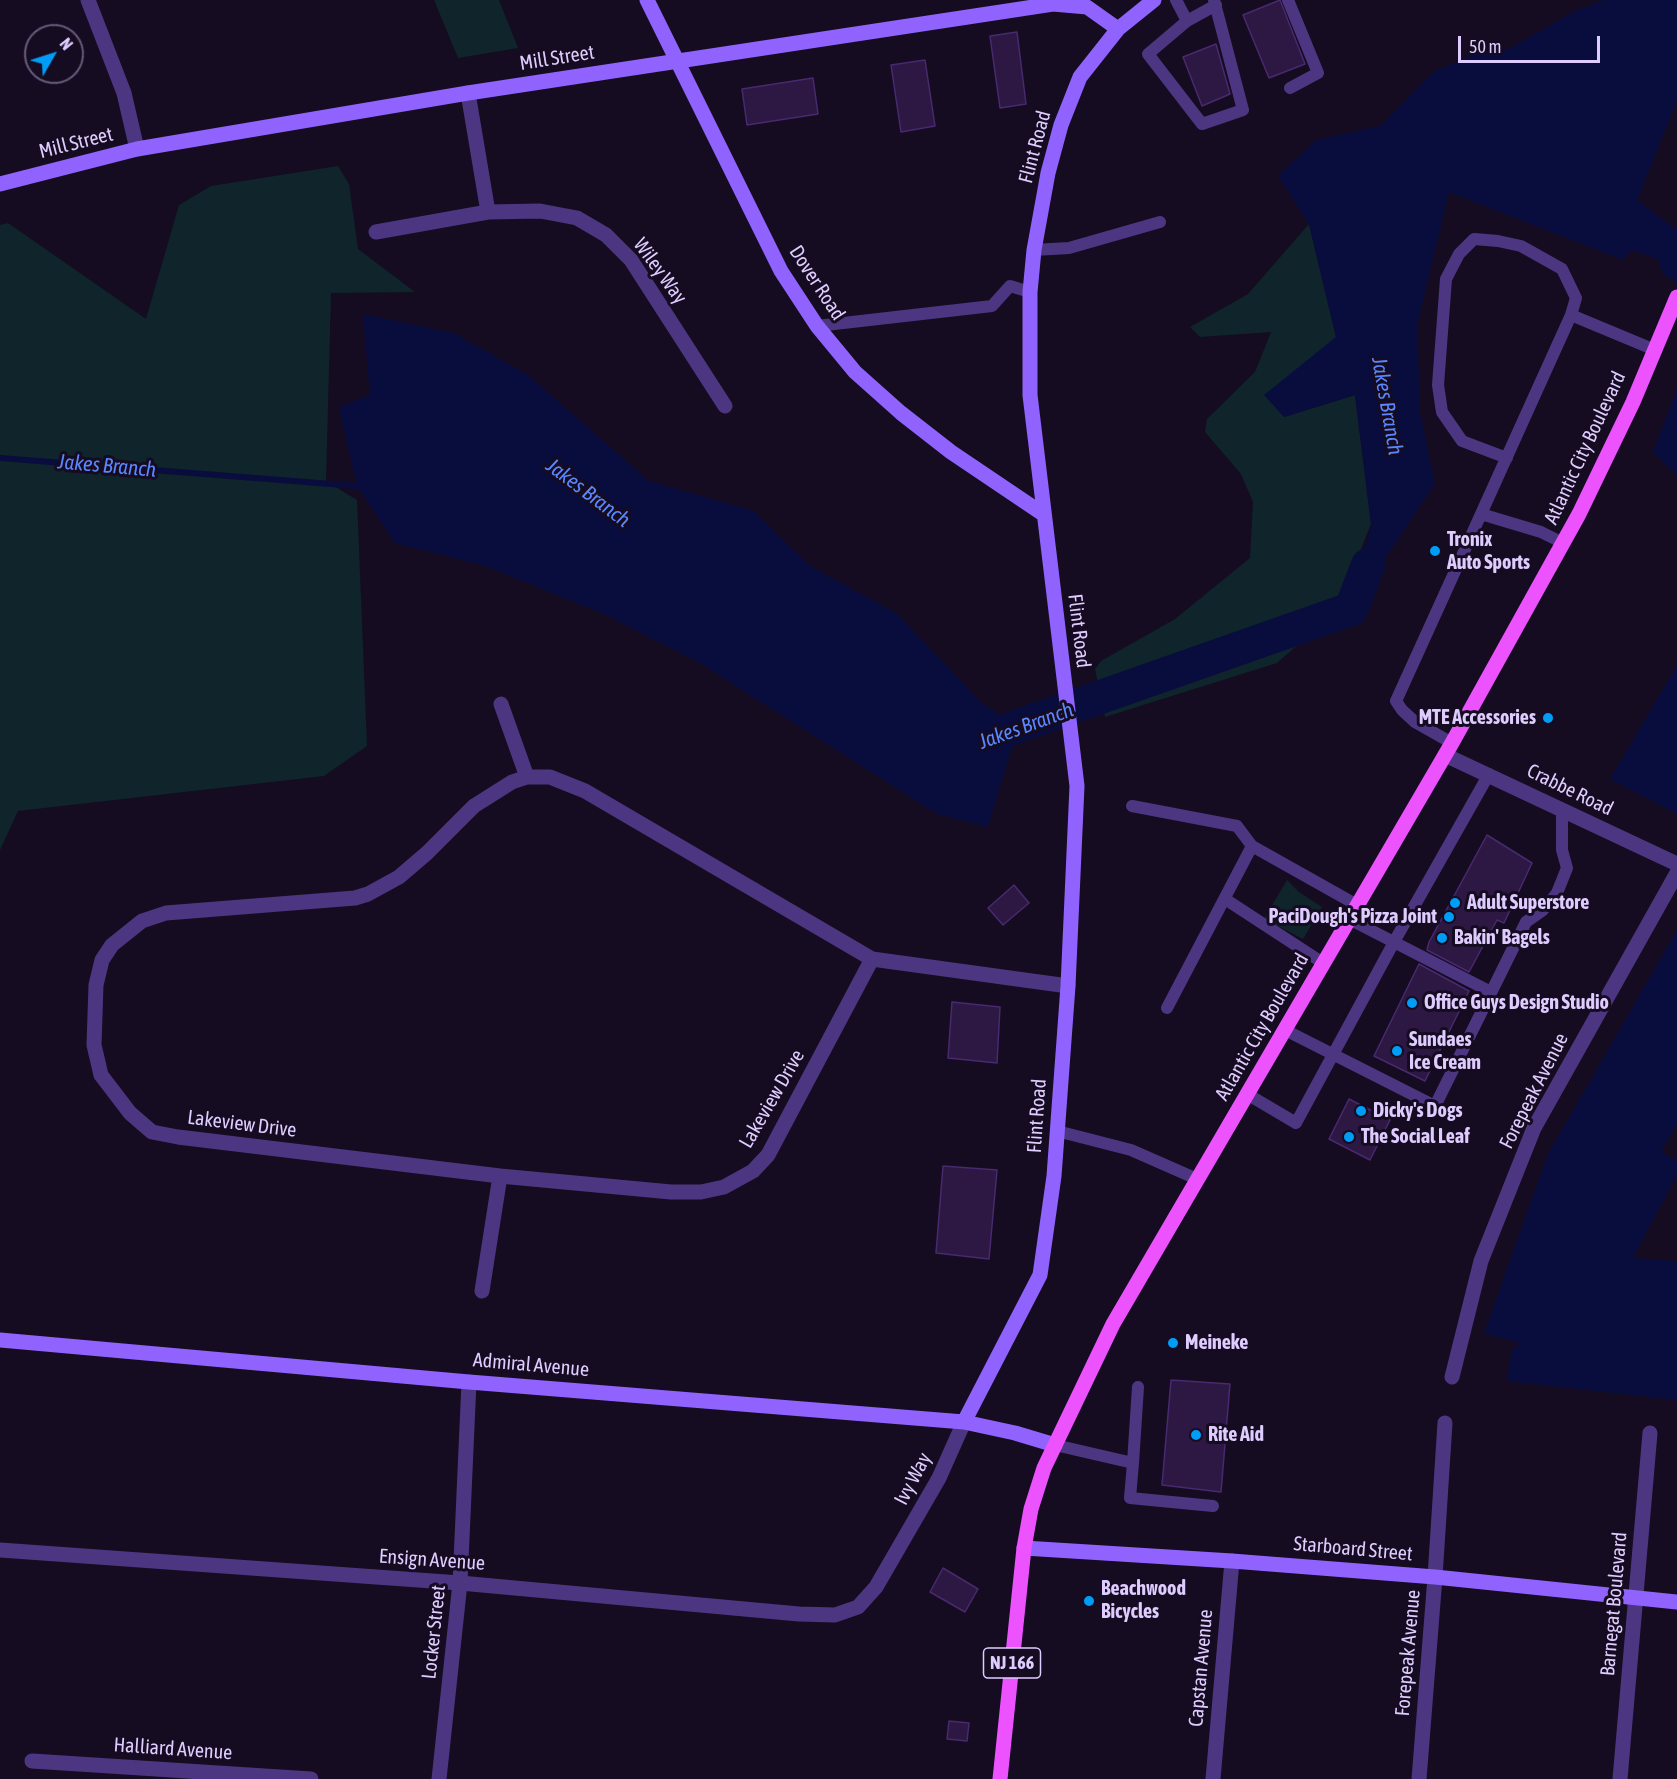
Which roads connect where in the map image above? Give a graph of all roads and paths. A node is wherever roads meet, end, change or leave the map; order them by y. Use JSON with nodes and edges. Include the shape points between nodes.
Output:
{"nodes":[{"id":1,"x":88,"y":0,"type":"edge"},
{"id":2,"x":648,"y":0,"type":"edge"},
{"id":3,"x":1154,"y":0,"type":"edge"},
{"id":4,"x":1176,"y":0,"type":"edge"},
{"id":5,"x":1288,"y":0,"type":"edge"},
{"id":6,"x":1049,"y":2,"type":"edge"},
{"id":7,"x":1215,"y":3,"type":"edge"},
{"id":8,"x":1187,"y":21,"type":"junction"},
{"id":9,"x":1118,"y":29,"type":"junction"},
{"id":10,"x":678,"y":61,"type":"junction"},
{"id":11,"x":1290,"y":88,"type":"dead end"},
{"id":12,"x":468,"y":93,"type":"junction"},
{"id":13,"x":137,"y":149,"type":"junction"},
{"id":14,"x":0,"y":184,"type":"edge"},
{"id":15,"x":488,"y":212,"type":"junction"},
{"id":16,"x":1160,"y":222,"type":"dead end"},
{"id":17,"x":376,"y":232,"type":"dead end"},
{"id":18,"x":1034,"y":250,"type":"junction"},
{"id":19,"x":1030,"y":292,"type":"junction"},
{"id":20,"x":1677,"y":297,"type":"edge"},
{"id":21,"x":1571,"y":315,"type":"junction"},
{"id":22,"x":817,"y":326,"type":"junction"},
{"id":23,"x":1655,"y":350,"type":"junction"},
{"id":24,"x":725,"y":406,"type":"dead end"},
{"id":25,"x":1507,"y":458,"type":"junction"},
{"id":26,"x":1043,"y":514,"type":"junction"},
{"id":27,"x":1481,"y":514,"type":"junction"},
{"id":28,"x":1563,"y":543,"type":"junction"},
{"id":29,"x":501,"y":704,"type":"dead end"},
{"id":30,"x":1449,"y":749,"type":"junction"},
{"id":31,"x":1489,"y":774,"type":"junction"},
{"id":32,"x":527,"y":777,"type":"junction"},
{"id":33,"x":1132,"y":806,"type":"dead end"},
{"id":34,"x":1562,"y":810,"type":"junction"},
{"id":35,"x":1252,"y":846,"type":"junction"},
{"id":36,"x":1677,"y":864,"type":"edge"},
{"id":37,"x":1677,"y":873,"type":"edge"},
{"id":38,"x":1225,"y":899,"type":"junction"},
{"id":39,"x":1357,"y":905,"type":"junction"},
{"id":40,"x":1349,"y":919,"type":"junction"},
{"id":41,"x":1394,"y":942,"type":"junction"},
{"id":42,"x":872,"y":959,"type":"junction"},
{"id":43,"x":1323,"y":963,"type":"junction"},
{"id":44,"x":1068,"y":986,"type":"junction"},
{"id":45,"x":1491,"y":992,"type":"junction"},
{"id":46,"x":1167,"y":1008,"type":"dead end"},
{"id":47,"x":1285,"y":1030,"type":"junction"},
{"id":48,"x":1332,"y":1055,"type":"junction"},
{"id":49,"x":1247,"y":1094,"type":"junction"},
{"id":50,"x":1057,"y":1131,"type":"junction"},
{"id":51,"x":500,"y":1176,"type":"junction"},
{"id":52,"x":1197,"y":1179,"type":"junction"},
{"id":53,"x":482,"y":1291,"type":"dead end"},
{"id":54,"x":0,"y":1340,"type":"edge"},
{"id":55,"x":994,"y":1364,"type":"joint"},
{"id":56,"x":1452,"y":1377,"type":"dead end"},
{"id":57,"x":469,"y":1382,"type":"junction"},
{"id":58,"x":1138,"y":1387,"type":"dead end"},
{"id":59,"x":964,"y":1422,"type":"junction"},
{"id":60,"x":1445,"y":1423,"type":"dead end"},
{"id":61,"x":1650,"y":1433,"type":"dead end"},
{"id":62,"x":1055,"y":1445,"type":"junction"},
{"id":63,"x":1132,"y":1463,"type":"junction"},
{"id":64,"x":1213,"y":1506,"type":"dead end"},
{"id":65,"x":1024,"y":1548,"type":"junction"},
{"id":66,"x":0,"y":1550,"type":"edge"},
{"id":67,"x":1232,"y":1561,"type":"junction"},
{"id":68,"x":1435,"y":1577,"type":"junction"},
{"id":69,"x":460,"y":1583,"type":"junction"},
{"id":70,"x":1635,"y":1599,"type":"junction"},
{"id":71,"x":1677,"y":1602,"type":"edge"},
{"id":72,"x":858,"y":1607,"type":"joint"},
{"id":73,"x":32,"y":1761,"type":"dead end"},
{"id":74,"x":311,"y":1779,"type":"edge"},
{"id":75,"x":439,"y":1779,"type":"edge"},
{"id":76,"x":1000,"y":1779,"type":"edge"},
{"id":77,"x":1213,"y":1779,"type":"edge"},
{"id":78,"x":1419,"y":1779,"type":"edge"},
{"id":79,"x":1620,"y":1779,"type":"edge"}],
"edges":[{"from":1,"to":13,"type":"street","via":[[124,93]]},
{"from":2,"to":10,"type":"street","name":"Dover Road"},
{"from":3,"to":9,"type":"street","name":"Flint Road"},
{"from":4,"to":8,"type":"lane"},
{"from":5,"to":11,"type":"lane","via":[[1318,73]]},
{"from":6,"to":9,"type":"street","name":"Mill Street","via":[[1087,7]]},
{"from":6,"to":10,"type":"street","name":"Mill Street"},
{"from":7,"to":8,"type":"lane"},
{"from":7,"to":8,"type":"lane","via":[[1243,110],[1202,124],[1148,54]]},
{"from":9,"to":18,"type":"street","name":"Flint Road","via":[[1080,77],[1061,125]]},
{"from":10,"to":12,"type":"street","name":"Mill Street"},
{"from":10,"to":22,"type":"street","name":"Dover Road","via":[[781,271]]},
{"from":12,"to":13,"type":"street","name":"Mill Street"},
{"from":12,"to":15,"type":"street"},
{"from":13,"to":14,"type":"street","name":"Mill Street"},
{"from":15,"to":17,"type":"street","name":"Wiley Way"},
{"from":15,"to":24,"type":"street","name":"Wiley Way","via":[[540,211],[568,216],[606,235],[631,260]]},
{"from":16,"to":18,"type":"lane","via":[[1070,248]]},
{"from":18,"to":19,"type":"street","name":"Flint Road"},
{"from":19,"to":22,"type":"lane","via":[[1010,286],[992,306]]},
{"from":19,"to":26,"type":"street","name":"Flint Road","via":[[1030,395]]},
{"from":20,"to":23,"type":"main road","name":"Atlantic City Boulevard","number":"NJ 166"},
{"from":21,"to":23,"type":"lane"},
{"from":21,"to":25,"type":"lane"},
{"from":21,"to":25,"type":"lane","via":[[1576,298],[1562,269],[1521,246],[1474,239],[1459,254],[1446,279],[1438,385],[1442,412],[1462,441]]},
{"from":22,"to":26,"type":"street","name":"Dover Road","via":[[855,372],[901,413]]},
{"from":23,"to":28,"type":"main road","name":"Atlantic City Boulevard","number":"NJ 166"},
{"from":25,"to":27,"type":"lane"},
{"from":26,"to":44,"type":"street","name":"Flint Road","via":[[1077,786]]},
{"from":27,"to":28,"type":"lane"},
{"from":27,"to":30,"type":"lane","via":[[1396,701]]},
{"from":28,"to":30,"type":"main road","name":"Atlantic City Boulevard","number":"NJ 166"},
{"from":29,"to":32,"type":"street"},
{"from":30,"to":31,"type":"street","name":"Crabbe Road"},
{"from":30,"to":39,"type":"main road","name":"Atlantic City Boulevard","number":"NJ 166"},
{"from":31,"to":34,"type":"street","name":"Crabbe Road"},
{"from":31,"to":41,"type":"lane"},
{"from":32,"to":42,"type":"street","via":[[550,777],[585,791]]},
{"from":32,"to":51,"type":"street","name":"Lakeview Drive","via":[[474,806],[399,877],[368,894],[166,913],[142,921],[112,945],[102,960],[96,985],[94,1046],[101,1075],[130,1113],[152,1132]]},
{"from":33,"to":35,"type":"lane","via":[[1237,826]]},
{"from":34,"to":36,"type":"street","name":"Crabbe Road"},
{"from":34,"to":45,"type":"lane","via":[[1562,850],[1568,868],[1557,893],[1526,922]]},
{"from":35,"to":38,"type":"lane"},
{"from":35,"to":39,"type":"lane"},
{"from":37,"to":56,"type":"street","name":"Forepeak Avenue","via":[[1534,1128],[1481,1261]]},
{"from":38,"to":43,"type":"lane"},
{"from":38,"to":46,"type":"lane"},
{"from":39,"to":40,"type":"main road","name":"Atlantic City Boulevard","number":"NJ 166"},
{"from":40,"to":41,"type":"lane"},
{"from":40,"to":43,"type":"main road","name":"Atlantic City Boulevard","number":"NJ 166"},
{"from":41,"to":45,"type":"lane"},
{"from":41,"to":48,"type":"lane"},
{"from":42,"to":44,"type":"street"},
{"from":42,"to":51,"type":"street","name":"Lakeview Drive","via":[[768,1155],[753,1171],[724,1187],[700,1192]]},
{"from":43,"to":47,"type":"main road","name":"Atlantic City Boulevard","number":"NJ 166"},
{"from":44,"to":50,"type":"street","name":"Flint Road"},
{"from":45,"to":48,"type":"lane","via":[[1435,1106]]},
{"from":47,"to":48,"type":"lane"},
{"from":47,"to":49,"type":"main road","name":"Atlantic City Boulevard","number":"NJ 166"},
{"from":48,"to":49,"type":"lane","via":[[1296,1123]]},
{"from":49,"to":52,"type":"main road","name":"Atlantic City Boulevard","number":"NJ 166"},
{"from":50,"to":52,"type":"lane","via":[[1131,1150]]},
{"from":50,"to":55,"type":"street","name":"Flint Road","via":[[1040,1275]]},
{"from":51,"to":53,"type":"street"},
{"from":52,"to":62,"type":"main road","name":"Atlantic City Boulevard","number":"NJ 166","via":[[1113,1324]]},
{"from":54,"to":57,"type":"street","name":"Admiral Avenue"},
{"from":55,"to":59,"type":"street","name":"Ivy Way"},
{"from":57,"to":59,"type":"street","name":"Admiral Avenue"},
{"from":57,"to":69,"type":"street","name":"Locker Street"},
{"from":58,"to":63,"type":"lane"},
{"from":59,"to":62,"type":"street","name":"Admiral Avenue"},
{"from":59,"to":72,"type":"street","name":"Ivy Way","via":[[939,1478],[876,1587]]},
{"from":60,"to":68,"type":"street","name":"Forepeak Avenue"},
{"from":61,"to":70,"type":"street","name":"Barnegat Boulevard"},
{"from":62,"to":63,"type":"lane"},
{"from":62,"to":65,"type":"main road","name":"Atlantic City Boulevard","number":"NJ 166","via":[[1031,1509]]},
{"from":63,"to":64,"type":"lane","via":[[1130,1498]]},
{"from":65,"to":67,"type":"street","name":"Starboard Street"},
{"from":65,"to":76,"type":"main road","name":"Atlantic City Boulevard","number":"NJ 166"},
{"from":66,"to":69,"type":"street","name":"Ensign Avenue"},
{"from":67,"to":68,"type":"street","name":"Starboard Street"},
{"from":67,"to":77,"type":"street","name":"Capstan Avenue"},
{"from":68,"to":70,"type":"street","name":"Starboard Street"},
{"from":68,"to":78,"type":"street","name":"Forepeak Avenue"},
{"from":69,"to":72,"type":"street","name":"Ensign Avenue","via":[[800,1614],[836,1615]]},
{"from":69,"to":75,"type":"street","name":"Locker Street"},
{"from":70,"to":71,"type":"street","name":"Starboard Street"},
{"from":70,"to":79,"type":"street","name":"Barnegat Boulevard"},
{"from":73,"to":74,"type":"street","name":"Halliard Avenue"}]}
